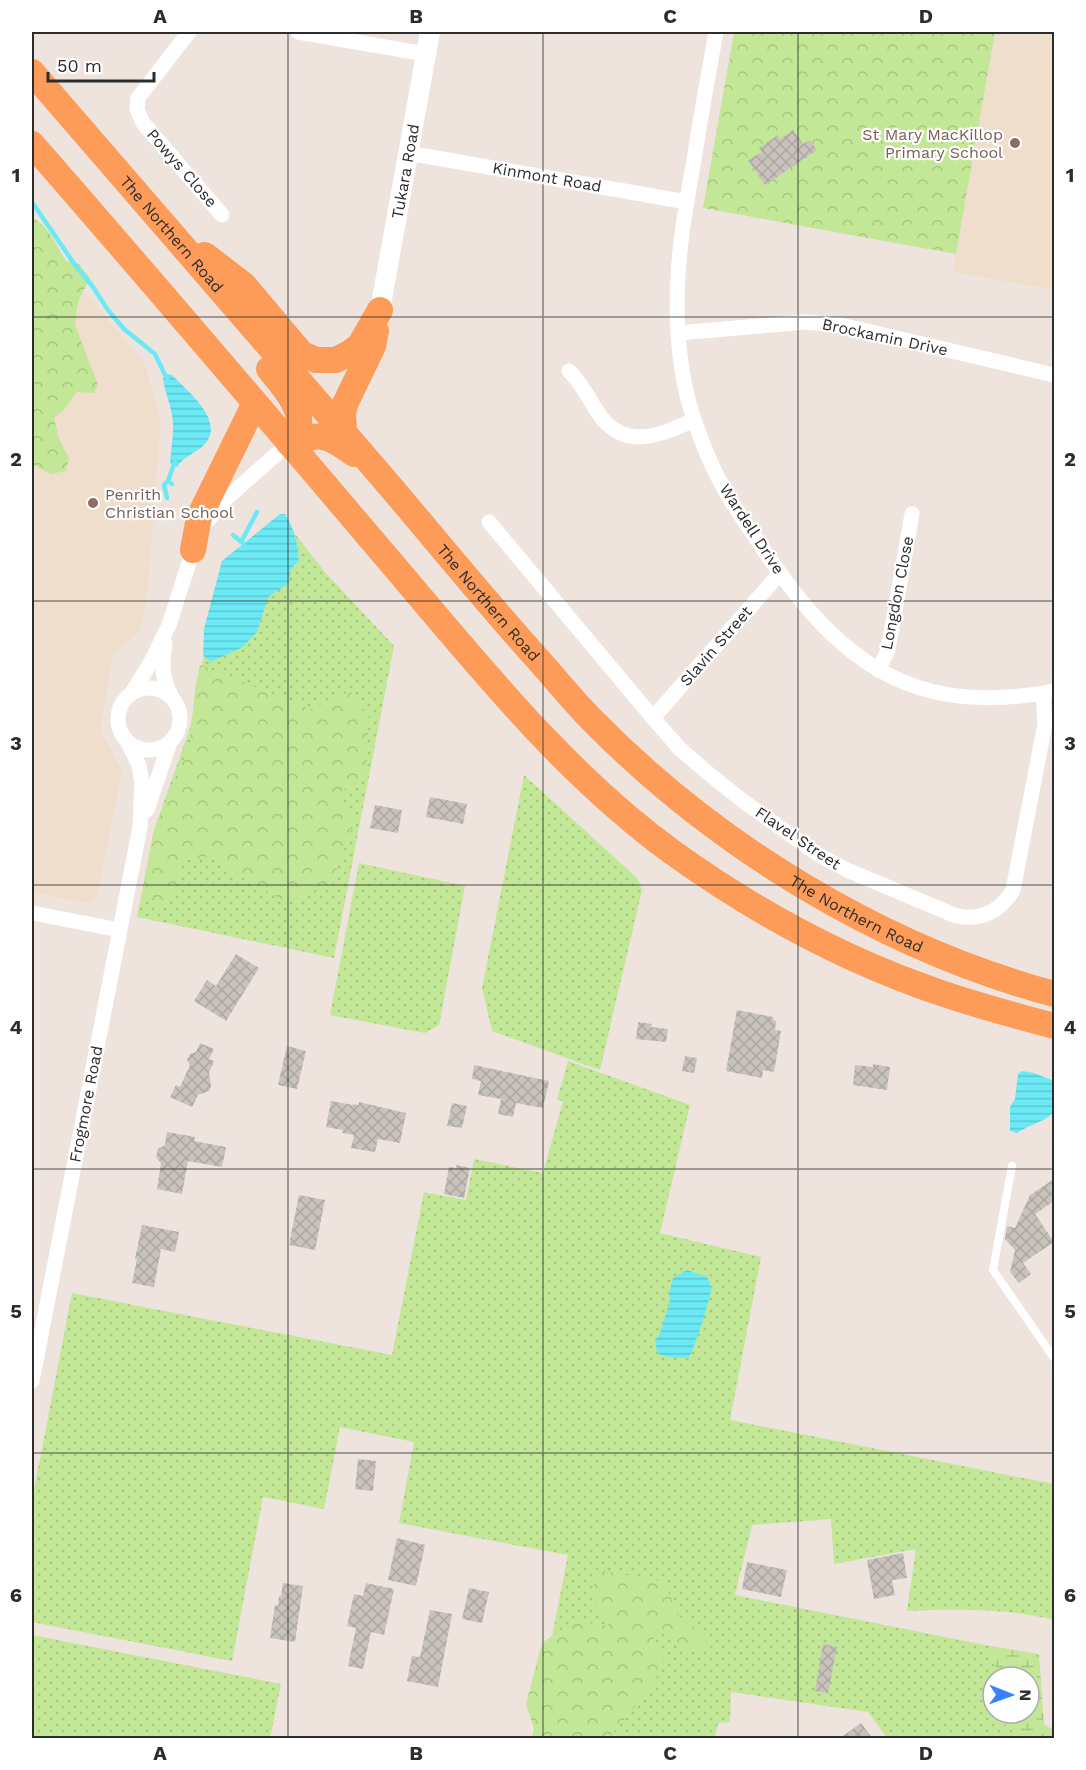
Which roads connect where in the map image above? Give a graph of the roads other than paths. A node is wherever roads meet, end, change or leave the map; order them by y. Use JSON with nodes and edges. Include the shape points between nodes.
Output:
{"nodes":[{"id":1,"x":189,"y":32,"type":"edge"},
{"id":2,"x":298,"y":32,"type":"edge"},
{"id":3,"x":430,"y":32,"type":"edge"},
{"id":4,"x":716,"y":32,"type":"edge"},
{"id":5,"x":426,"y":54,"type":"junction"},
{"id":6,"x":32,"y":72,"type":"edge"},
{"id":7,"x":32,"y":144,"type":"edge"},
{"id":8,"x":408,"y":153,"type":"junction"},
{"id":9,"x":687,"y":202,"type":"junction"},
{"id":10,"x":222,"y":215,"type":"dead end"},
{"id":11,"x":161,"y":222,"type":"junction"},
{"id":12,"x":380,"y":310,"type":"junction"},
{"id":13,"x":678,"y":333,"type":"junction"},
{"id":14,"x":569,"y":371,"type":"dead end"},
{"id":15,"x":1054,"y":375,"type":"edge"},
{"id":16,"x":255,"y":403,"type":"junction"},
{"id":17,"x":694,"y":420,"type":"junction"},
{"id":18,"x":345,"y":433,"type":"junction"},
{"id":19,"x":289,"y":443,"type":"junction"},
{"id":20,"x":382,"y":476,"type":"junction"},
{"id":21,"x":912,"y":514,"type":"dead end"},
{"id":22,"x":489,"y":522,"type":"dead end"},
{"id":23,"x":193,"y":550,"type":"junction"},
{"id":24,"x":780,"y":573,"type":"junction"},
{"id":25,"x":169,"y":625,"type":"junction"},
{"id":26,"x":878,"y":670,"type":"junction"},
{"id":27,"x":1049,"y":692,"type":"edge"},
{"id":28,"x":132,"y":693,"type":"junction"},
{"id":29,"x":173,"y":699,"type":"junction"},
{"id":30,"x":652,"y":718,"type":"junction"},
{"id":31,"x":170,"y":742,"type":"junction"},
{"id":32,"x":128,"y":743,"type":"junction"},
{"id":33,"x":141,"y":827,"type":"junction"},
{"id":34,"x":32,"y":913,"type":"edge"},
{"id":35,"x":120,"y":930,"type":"junction"},
{"id":36,"x":1054,"y":994,"type":"edge"},
{"id":37,"x":1054,"y":1026,"type":"edge"},
{"id":38,"x":1012,"y":1166,"type":"dead end"},
{"id":39,"x":1054,"y":1358,"type":"edge"},
{"id":40,"x":32,"y":1381,"type":"edge"}],
"edges":[{"from":1,"to":10,"type":"street","name":"Powys Close","via":[[141,93],[137,109],[143,123]]},
{"from":2,"to":5,"type":"street"},
{"from":3,"to":5,"type":"street","name":"Tukara Road"},
{"from":4,"to":9,"type":"street","name":"Wardell Drive"},
{"from":5,"to":8,"type":"street","name":"Tukara Road"},
{"from":6,"to":11,"type":"highway","name":"The Northern Road"},
{"from":7,"to":16,"type":"highway"},
{"from":8,"to":9,"type":"street","name":"Kinmont Road"},
{"from":8,"to":12,"type":"street","name":"Tukara Road"},
{"from":9,"to":13,"type":"street","name":"Wardell Drive","via":[[677,283]]},
{"from":11,"to":12,"type":"highway","via":[[244,285],[302,354],[316,360],[336,360],[360,345]]},
{"from":11,"to":18,"type":"highway","name":"The Northern Road"},
{"from":11,"to":19,"type":"highway","via":[[207,296],[282,384],[296,407],[298,426]]},
{"from":12,"to":18,"type":"highway","via":[[372,346],[345,404]]},
{"from":13,"to":15,"type":"street","name":"Brockamin Drive","via":[[789,323],[841,324]]},
{"from":13,"to":17,"type":"street","name":"Wardell Drive"},
{"from":14,"to":17,"type":"street","via":[[584,386],[604,420],[624,434],[652,437]]},
{"from":16,"to":19,"type":"highway"},
{"from":16,"to":23,"type":"highway","via":[[199,518]]},
{"from":17,"to":24,"type":"street","name":"Wardell Drive","via":[[725,491]]},
{"from":18,"to":20,"type":"highway","name":"The Northern Road"},
{"from":19,"to":20,"type":"highway","via":[[310,436],[327,438]]},
{"from":19,"to":23,"type":"street","via":[[219,506]]},
{"from":19,"to":37,"type":"highway","via":[[502,692],[568,763],[671,851],[740,898],[854,957],[940,993]]},
{"from":20,"to":36,"type":"highway","name":"The Northern Road","via":[[593,722],[703,818],[796,883],[886,930]]},
{"from":21,"to":26,"type":"street","name":"Longdon Close","via":[[888,650]]},
{"from":22,"to":30,"type":"street","name":"Flavel Street"},
{"from":23,"to":25,"type":"street"},
{"from":24,"to":26,"type":"street","name":"Wardell Drive","via":[[830,633]]},
{"from":24,"to":30,"type":"street","name":"Slavin Street"},
{"from":25,"to":28,"type":"street"},
{"from":25,"to":29,"type":"street","via":[[162,669]]},
{"from":26,"to":27,"type":"street","name":"Wardell Drive","via":[[912,685],[958,696],[992,698]]},
{"from":27,"to":30,"type":"street","name":"Flavel Street","via":[[1016,881],[998,909],[972,918],[954,915],[819,855],[708,774]]},
{"from":28,"to":29,"type":"street","via":[[153,688]]},
{"from":28,"to":32,"type":"street","via":[[122,703],[118,717],[120,731]]},
{"from":29,"to":31,"type":"street","via":[[180,721]]},
{"from":31,"to":32,"type":"street","via":[[149,750]]},
{"from":31,"to":33,"type":"street","name":"Frogmore Road"},
{"from":32,"to":33,"type":"street","name":"Frogmore Road","via":[[140,765]]},
{"from":33,"to":35,"type":"street","name":"Frogmore Road"},
{"from":34,"to":35,"type":"street"},
{"from":35,"to":40,"type":"street","name":"Frogmore Road"},
{"from":38,"to":39,"type":"lane","via":[[993,1270]]}]}
